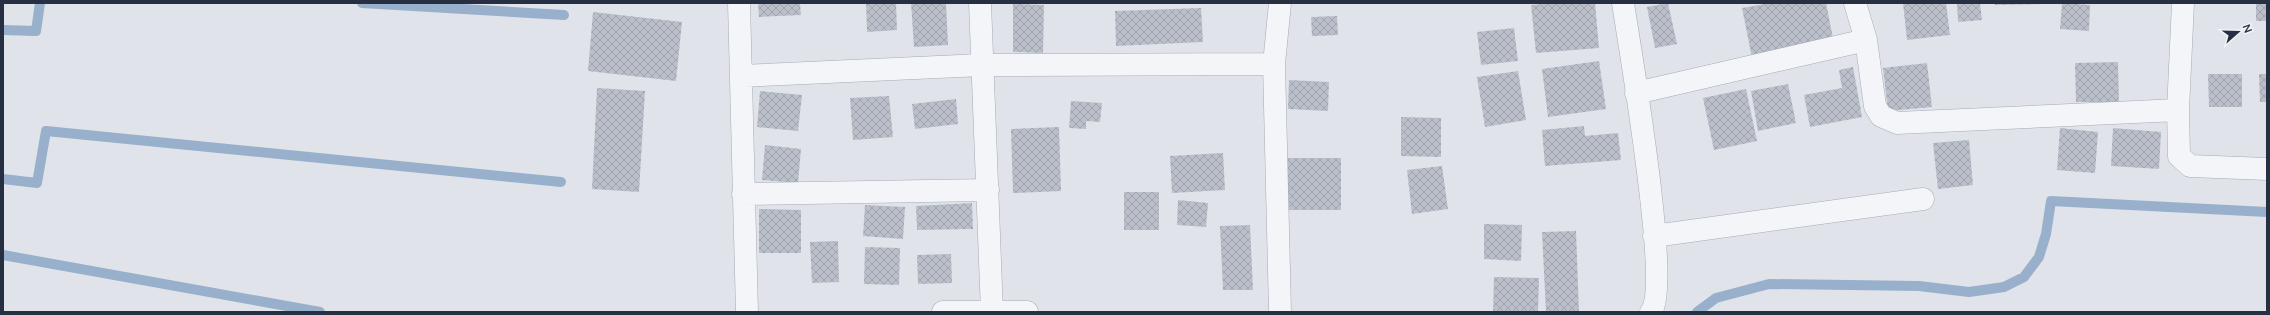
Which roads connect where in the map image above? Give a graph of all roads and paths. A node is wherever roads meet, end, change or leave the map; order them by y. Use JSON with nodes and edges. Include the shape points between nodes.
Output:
{"nodes":[{"id":1,"x":739,"y":3,"type":"edge"},
{"id":2,"x":980,"y":3,"type":"edge"},
{"id":3,"x":1280,"y":3,"type":"edge"},
{"id":4,"x":1623,"y":3,"type":"edge"},
{"id":5,"x":1856,"y":3,"type":"edge"},
{"id":6,"x":2184,"y":3,"type":"edge"},
{"id":7,"x":1866,"y":40,"type":"junction"},
{"id":8,"x":1274,"y":64,"type":"junction"},
{"id":9,"x":982,"y":65,"type":"junction"},
{"id":10,"x":741,"y":76,"type":"junction"},
{"id":11,"x":1636,"y":94,"type":"junction"},
{"id":12,"x":2178,"y":110,"type":"junction"},
{"id":13,"x":2267,"y":169,"type":"edge"},
{"id":14,"x":988,"y":190,"type":"junction"},
{"id":15,"x":743,"y":194,"type":"junction"},
{"id":16,"x":1923,"y":199,"type":"dead end"},
{"id":17,"x":1654,"y":236,"type":"junction"},
{"id":18,"x":992,"y":311,"type":"edge"},
{"id":19,"x":747,"y":312,"type":"edge"},
{"id":20,"x":943,"y":312,"type":"edge"},
{"id":21,"x":1027,"y":312,"type":"edge"},
{"id":22,"x":1280,"y":312,"type":"edge"},
{"id":23,"x":1651,"y":312,"type":"edge"}],
"edges":[{"from":1,"to":10,"type":"street"},
{"from":2,"to":9,"type":"street"},
{"from":3,"to":8,"type":"street"},
{"from":4,"to":11,"type":"street"},
{"from":5,"to":7,"type":"street"},
{"from":6,"to":12,"type":"street"},
{"from":7,"to":11,"type":"street"},
{"from":7,"to":12,"type":"street","via":[[1875,106],[1881,116],[1897,123]]},
{"from":8,"to":9,"type":"street"},
{"from":8,"to":22,"type":"street"},
{"from":9,"to":10,"type":"street"},
{"from":9,"to":14,"type":"street"},
{"from":10,"to":15,"type":"street"},
{"from":11,"to":17,"type":"street"},
{"from":12,"to":13,"type":"street","via":[[2179,156],[2190,166]]},
{"from":14,"to":15,"type":"street"},
{"from":14,"to":18,"type":"street"},
{"from":15,"to":19,"type":"street"},
{"from":16,"to":17,"type":"street"},
{"from":17,"to":23,"type":"street","via":[[1657,286],[1655,307]]},
{"from":18,"to":20,"type":"street"},
{"from":18,"to":21,"type":"street"}]}
